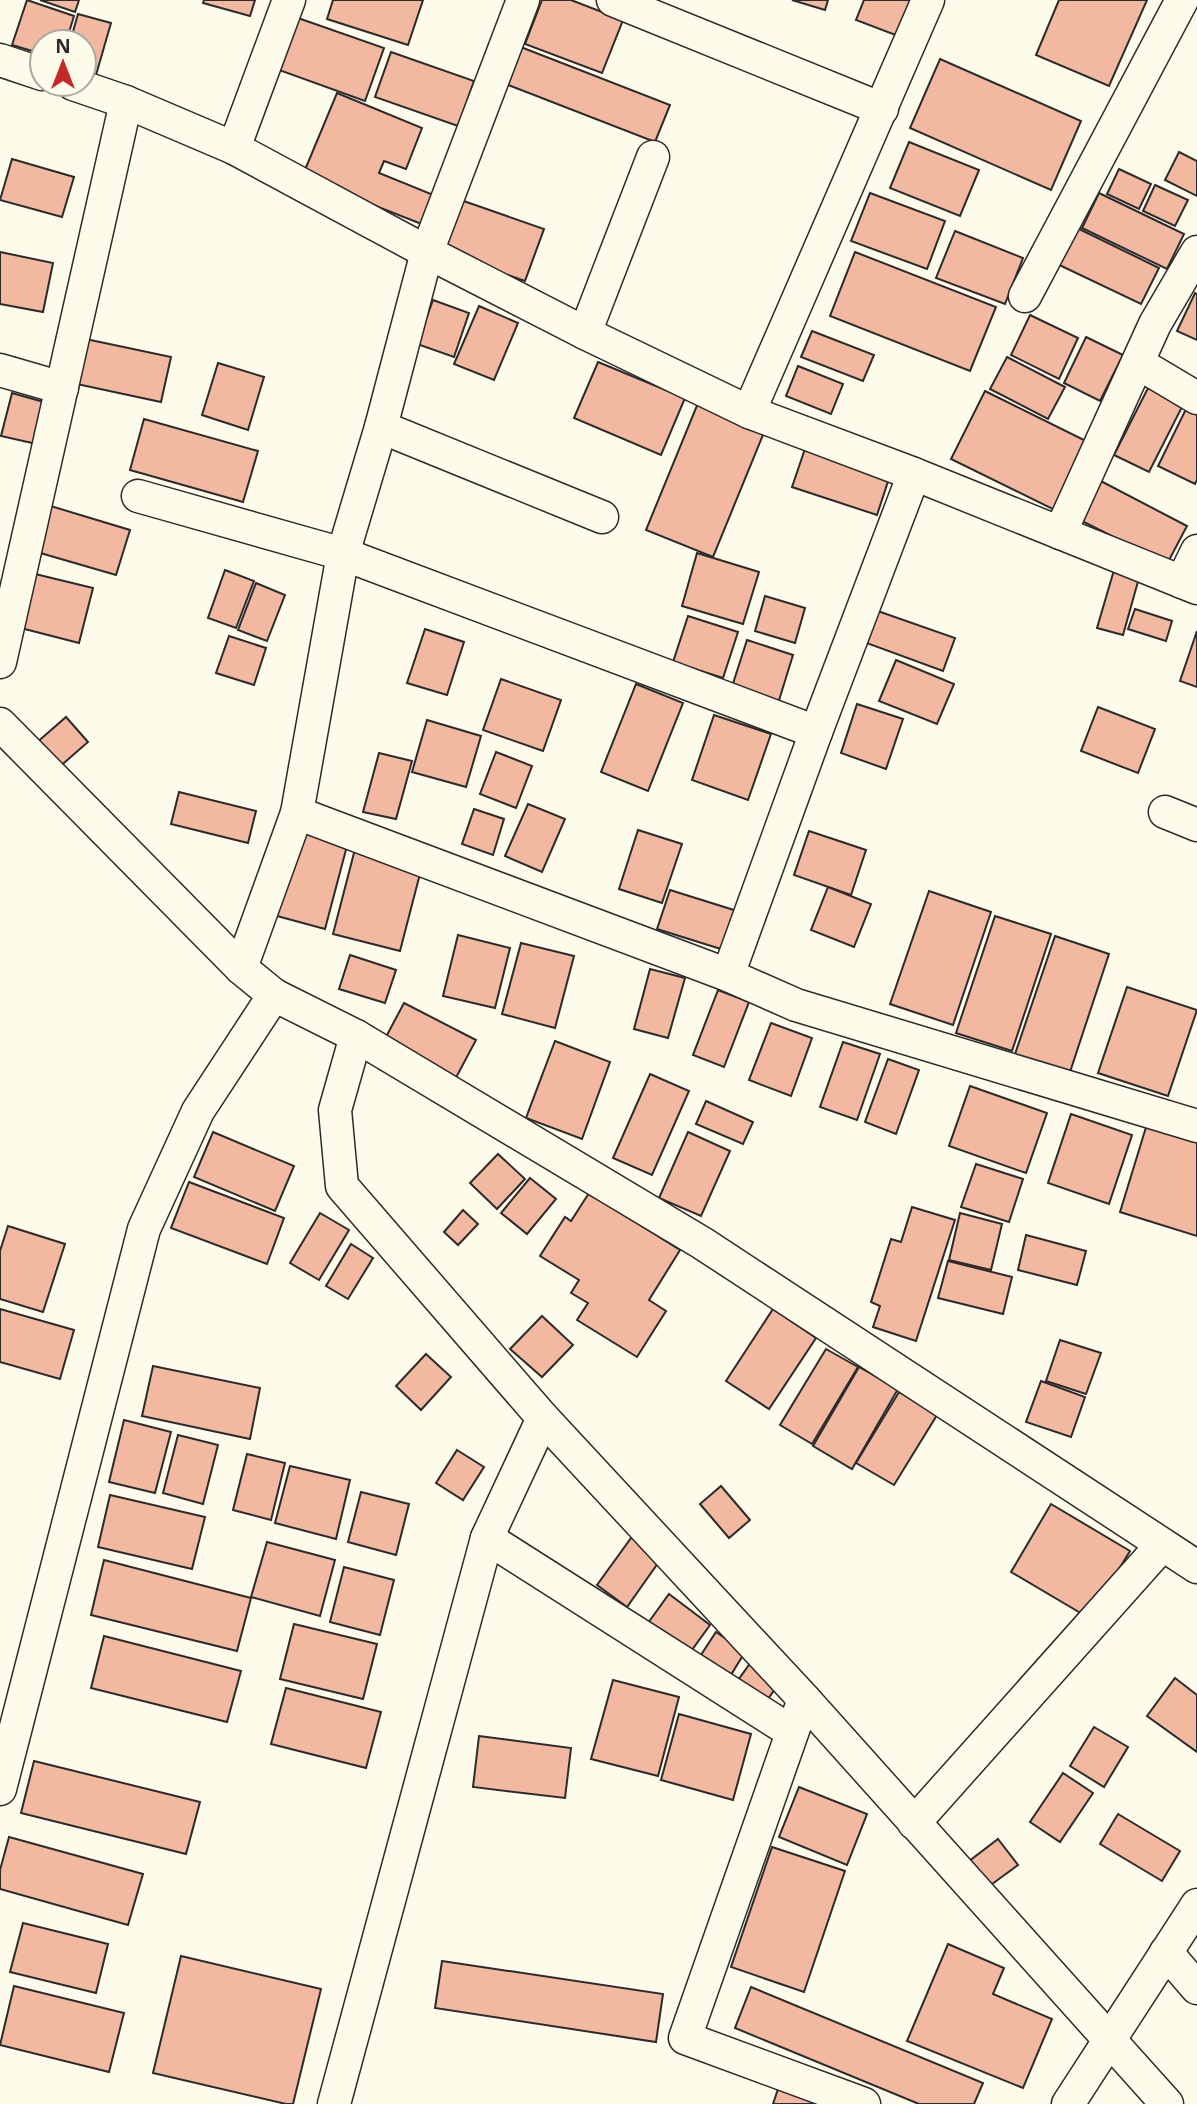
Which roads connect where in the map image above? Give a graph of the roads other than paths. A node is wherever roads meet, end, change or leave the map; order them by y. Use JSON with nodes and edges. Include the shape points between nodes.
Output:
{"nodes":[{"id":1,"x":289,"y":0,"type":"edge"},
{"id":2,"x":523,"y":0,"type":"edge"},
{"id":3,"x":613,"y":0,"type":"edge"},
{"id":4,"x":928,"y":0,"type":"edge"},
{"id":5,"x":1182,"y":0,"type":"edge"},
{"id":6,"x":0,"y":60,"type":"edge"},
{"id":7,"x":28,"y":69,"type":"edge"},
{"id":8,"x":98,"y":92,"type":"edge"},
{"id":9,"x":126,"y":102,"type":"junction"},
{"id":10,"x":881,"y":109,"type":"junction"},
{"id":11,"x":234,"y":148,"type":"junction"},
{"id":12,"x":653,"y":157,"type":"dead end"},
{"id":13,"x":1197,"y":251,"type":"edge"},
{"id":14,"x":427,"y":252,"type":"junction"},
{"id":15,"x":1025,"y":296,"type":"dead end"},
{"id":16,"x":585,"y":333,"type":"junction"},
{"id":17,"x":1138,"y":363,"type":"junction"},
{"id":18,"x":0,"y":370,"type":"edge"},
{"id":19,"x":62,"y":388,"type":"junction"},
{"id":20,"x":1197,"y":398,"type":"edge"},
{"id":21,"x":749,"y":412,"type":"junction"},
{"id":22,"x":382,"y":427,"type":"junction"},
{"id":23,"x":914,"y":474,"type":"junction"},
{"id":24,"x":138,"y":496,"type":"dead end"},
{"id":25,"x":602,"y":517,"type":"dead end"},
{"id":26,"x":1060,"y":533,"type":"junction"},
{"id":27,"x":1197,"y":551,"type":"edge"},
{"id":28,"x":343,"y":554,"type":"junction"},
{"id":29,"x":1190,"y":585,"type":"edge"},
{"id":30,"x":0,"y":662,"type":"edge"},
{"id":31,"x":0,"y":724,"type":"edge"},
{"id":32,"x":816,"y":732,"type":"junction"},
{"id":33,"x":1165,"y":812,"type":"dead end"},
{"id":34,"x":297,"y":813,"type":"junction"},
{"id":35,"x":1197,"y":825,"type":"edge"},
{"id":36,"x":241,"y":968,"type":"junction"},
{"id":37,"x":728,"y":975,"type":"junction"},
{"id":38,"x":274,"y":995,"type":"junction"},
{"id":39,"x":356,"y":1036,"type":"junction"},
{"id":40,"x":1197,"y":1126,"type":"edge"},
{"id":41,"x":543,"y":1418,"type":"junction"},
{"id":42,"x":487,"y":1538,"type":"junction"},
{"id":43,"x":1162,"y":1545,"type":"junction"},
{"id":44,"x":1197,"y":1567,"type":"edge"},
{"id":45,"x":804,"y":1699,"type":"junction"},
{"id":46,"x":792,"y":1732,"type":"junction"},
{"id":47,"x":0,"y":1788,"type":"edge"},
{"id":48,"x":914,"y":1823,"type":"junction"},
{"id":49,"x":1197,"y":1905,"type":"edge"},
{"id":50,"x":1166,"y":1952,"type":"junction"},
{"id":51,"x":1197,"y":1989,"type":"edge"},
{"id":52,"x":1110,"y":2039,"type":"junction"},
{"id":53,"x":334,"y":2104,"type":"edge"},
{"id":54,"x":864,"y":2104,"type":"edge"},
{"id":55,"x":1068,"y":2104,"type":"edge"},
{"id":56,"x":1167,"y":2104,"type":"edge"}],
"edges":[{"from":1,"to":11,"type":"street"},
{"from":2,"to":14,"type":"street"},
{"from":3,"to":10,"type":"street"},
{"from":4,"to":10,"type":"street"},
{"from":5,"to":15,"type":"street"},
{"from":6,"to":7,"type":"street"},
{"from":8,"to":9,"type":"street"},
{"from":9,"to":11,"type":"street"},
{"from":9,"to":19,"type":"street"},
{"from":10,"to":21,"type":"street"},
{"from":11,"to":14,"type":"street"},
{"from":12,"to":16,"type":"street"},
{"from":13,"to":17,"type":"street"},
{"from":14,"to":16,"type":"street"},
{"from":14,"to":22,"type":"street"},
{"from":16,"to":21,"type":"street"},
{"from":17,"to":20,"type":"street"},
{"from":17,"to":26,"type":"street"},
{"from":18,"to":19,"type":"street"},
{"from":19,"to":30,"type":"street"},
{"from":21,"to":23,"type":"street"},
{"from":22,"to":25,"type":"street"},
{"from":22,"to":28,"type":"street"},
{"from":23,"to":26,"type":"street"},
{"from":23,"to":32,"type":"street"},
{"from":24,"to":28,"type":"street"},
{"from":26,"to":29,"type":"street"},
{"from":27,"to":29,"type":"street"},
{"from":28,"to":32,"type":"street"},
{"from":28,"to":34,"type":"street"},
{"from":31,"to":36,"type":"street"},
{"from":32,"to":37,"type":"street"},
{"from":33,"to":35,"type":"street"},
{"from":34,"to":36,"type":"street"},
{"from":34,"to":37,"type":"street"},
{"from":36,"to":38,"type":"street"},
{"from":37,"to":40,"type":"street","via":[[796,1004]]},
{"from":38,"to":39,"type":"street"},
{"from":38,"to":47,"type":"street","via":[[198,1111],[144,1229]]},
{"from":39,"to":41,"type":"street","via":[[335,1110],[342,1186]]},
{"from":39,"to":43,"type":"street","via":[[702,1243]]},
{"from":41,"to":42,"type":"street"},
{"from":41,"to":45,"type":"street"},
{"from":42,"to":46,"type":"street"},
{"from":42,"to":53,"type":"street"},
{"from":43,"to":44,"type":"street"},
{"from":43,"to":48,"type":"street"},
{"from":45,"to":46,"type":"street"},
{"from":45,"to":48,"type":"street"},
{"from":46,"to":54,"type":"street","via":[[685,2038]]},
{"from":48,"to":52,"type":"street"},
{"from":49,"to":50,"type":"street"},
{"from":50,"to":51,"type":"street"},
{"from":50,"to":52,"type":"street"},
{"from":52,"to":55,"type":"street"},
{"from":52,"to":56,"type":"street"}]}
